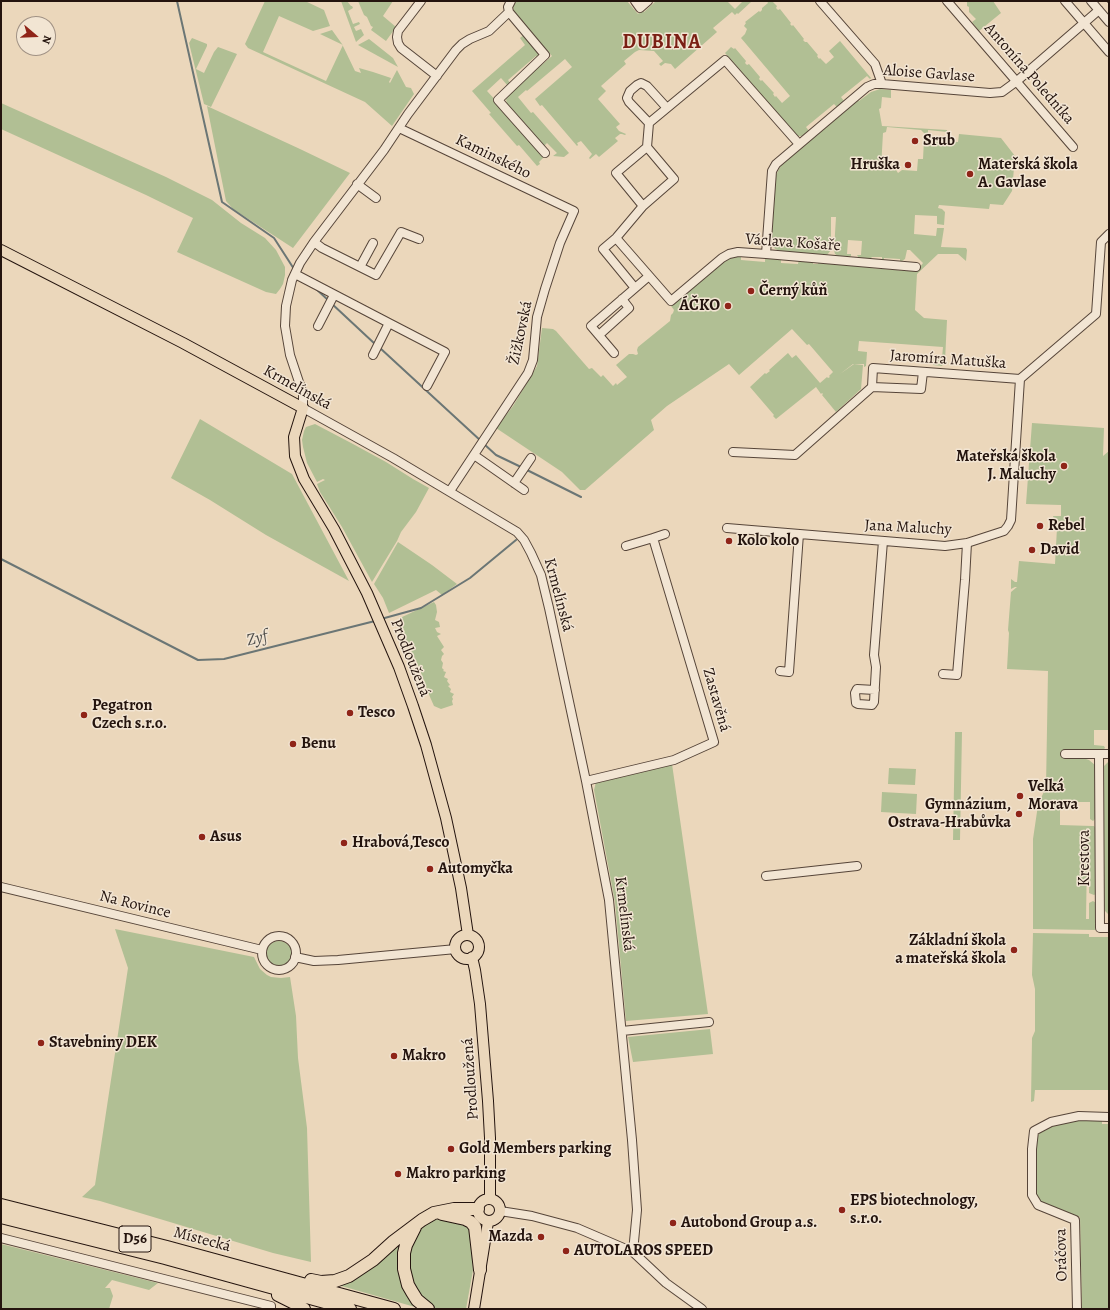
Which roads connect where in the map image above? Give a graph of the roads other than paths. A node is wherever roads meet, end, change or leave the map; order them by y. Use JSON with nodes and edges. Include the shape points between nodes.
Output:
{"nodes":[{"id":1,"x":421,"y":1,"type":"edge"},
{"id":2,"x":511,"y":1,"type":"edge"},
{"id":3,"x":634,"y":1,"type":"edge"},
{"id":4,"x":648,"y":1,"type":"edge"},
{"id":5,"x":820,"y":1,"type":"edge"},
{"id":6,"x":947,"y":1,"type":"edge"},
{"id":7,"x":1064,"y":1,"type":"edge"},
{"id":8,"x":1091,"y":1,"type":"edge"},
{"id":9,"x":1099,"y":10,"type":"junction"},
{"id":10,"x":509,"y":12,"type":"junction"},
{"id":11,"x":1109,"y":22,"type":"edge"},
{"id":12,"x":1084,"y":23,"type":"junction"},
{"id":13,"x":1109,"y":52,"type":"edge"},
{"id":14,"x":437,"y":76,"type":"junction"},
{"id":15,"x":1017,"y":81,"type":"junction"},
{"id":16,"x":882,"y":84,"type":"junction"},
{"id":17,"x":667,"y":108,"type":"junction"},
{"id":18,"x":649,"y":123,"type":"junction"},
{"id":19,"x":399,"y":128,"type":"junction"},
{"id":20,"x":799,"y":144,"type":"junction"},
{"id":21,"x":647,"y":147,"type":"junction"},
{"id":22,"x":1073,"y":147,"type":"dead end"},
{"id":23,"x":545,"y":153,"type":"dead end"},
{"id":24,"x":357,"y":184,"type":"junction"},
{"id":25,"x":376,"y":198,"type":"dead end"},
{"id":26,"x":643,"y":206,"type":"junction"},
{"id":27,"x":574,"y":211,"type":"joint"},
{"id":28,"x":1109,"y":234,"type":"edge"},
{"id":29,"x":616,"y":238,"type":"junction"},
{"id":30,"x":419,"y":240,"type":"dead end"},
{"id":31,"x":314,"y":242,"type":"junction"},
{"id":32,"x":373,"y":243,"type":"dead end"},
{"id":33,"x":1,"y":250,"type":"edge"},
{"id":34,"x":766,"y":254,"type":"junction"},
{"id":35,"x":360,"y":267,"type":"junction"},
{"id":36,"x":916,"y":267,"type":"dead end"},
{"id":37,"x":295,"y":274,"type":"junction"},
{"id":38,"x":649,"y":276,"type":"junction"},
{"id":39,"x":635,"y":288,"type":"junction"},
{"id":40,"x":334,"y":295,"type":"junction"},
{"id":41,"x":622,"y":299,"type":"junction"},
{"id":42,"x":388,"y":323,"type":"junction"},
{"id":43,"x":318,"y":326,"type":"dead end"},
{"id":44,"x":599,"y":335,"type":"junction"},
{"id":45,"x":614,"y":353,"type":"dead end"},
{"id":46,"x":373,"y":355,"type":"dead end"},
{"id":47,"x":923,"y":372,"type":"junction"},
{"id":48,"x":1020,"y":379,"type":"junction"},
{"id":49,"x":427,"y":386,"type":"dead end"},
{"id":50,"x":872,"y":387,"type":"junction"},
{"id":51,"x":303,"y":408,"type":"junction"},
{"id":52,"x":733,"y":452,"type":"dead end"},
{"id":53,"x":474,"y":455,"type":"junction"},
{"id":54,"x":531,"y":458,"type":"dead end"},
{"id":55,"x":514,"y":483,"type":"junction"},
{"id":56,"x":524,"y":490,"type":"dead end"},
{"id":57,"x":450,"y":491,"type":"junction"},
{"id":58,"x":727,"y":528,"type":"dead end"},
{"id":59,"x":664,"y":534,"type":"dead end"},
{"id":60,"x":798,"y":534,"type":"junction"},
{"id":61,"x":653,"y":538,"type":"junction"},
{"id":62,"x":883,"y":541,"type":"junction"},
{"id":63,"x":967,"y":543,"type":"junction"},
{"id":64,"x":626,"y":546,"type":"dead end"},
{"id":65,"x":780,"y":671,"type":"dead end"},
{"id":66,"x":943,"y":674,"type":"dead end"},
{"id":67,"x":875,"y":690,"type":"dead end"},
{"id":68,"x":1064,"y":754,"type":"dead end"},
{"id":69,"x":1098,"y":754,"type":"junction"},
{"id":70,"x":1109,"y":754,"type":"edge"},
{"id":71,"x":586,"y":780,"type":"junction"},
{"id":72,"x":857,"y":866,"type":"dead end"},
{"id":73,"x":766,"y":876,"type":"dead end"},
{"id":74,"x":1,"y":887,"type":"edge"},
{"id":75,"x":1109,"y":928,"type":"edge"},
{"id":76,"x":468,"y":935,"type":"junction"},
{"id":77,"x":456,"y":949,"type":"junction"},
{"id":78,"x":262,"y":950,"type":"junction"},
{"id":79,"x":295,"y":957,"type":"junction"},
{"id":80,"x":472,"y":957,"type":"junction"},
{"id":81,"x":709,"y":1022,"type":"dead end"},
{"id":82,"x":622,"y":1031,"type":"junction"},
{"id":83,"x":1109,"y":1117,"type":"edge"},
{"id":84,"x":490,"y":1199,"type":"junction"},
{"id":85,"x":1,"y":1205,"type":"edge"},
{"id":86,"x":478,"y":1209,"type":"junction"},
{"id":87,"x":500,"y":1211,"type":"junction"},
{"id":88,"x":434,"y":1213,"type":"junction"},
{"id":89,"x":1,"y":1217,"type":"edge"},
{"id":90,"x":488,"y":1222,"type":"junction"},
{"id":91,"x":417,"y":1224,"type":"junction"},
{"id":92,"x":1,"y":1238,"type":"edge"},
{"id":93,"x":633,"y":1252,"type":"junction"},
{"id":94,"x":480,"y":1270,"type":"junction"},
{"id":95,"x":268,"y":1274,"type":"junction"},
{"id":96,"x":252,"y":1282,"type":"junction"},
{"id":97,"x":271,"y":1308,"type":"edge"},
{"id":98,"x":304,"y":1309,"type":"edge"},
{"id":99,"x":350,"y":1309,"type":"edge"},
{"id":100,"x":394,"y":1309,"type":"edge"},
{"id":101,"x":428,"y":1309,"type":"edge"},
{"id":102,"x":474,"y":1309,"type":"edge"},
{"id":103,"x":702,"y":1309,"type":"edge"},
{"id":104,"x":1077,"y":1309,"type":"edge"}],
"edges":[{"from":1,"to":14,"type":"street","via":[[398,31],[398,43]]},
{"from":2,"to":10,"type":"street"},
{"from":3,"to":4,"type":"street","via":[[640,8]]},
{"from":5,"to":16,"type":"street","via":[[875,64]]},
{"from":6,"to":15,"type":"street","name":"Antonína Poledníka"},
{"from":7,"to":12,"type":"street"},
{"from":8,"to":9,"type":"street"},
{"from":9,"to":11,"type":"street"},
{"from":9,"to":12,"type":"street","name":"Aloise Gavlase"},
{"from":10,"to":14,"type":"street","via":[[489,32],[462,44]]},
{"from":10,"to":23,"type":"street","via":[[545,55],[498,100]]},
{"from":12,"to":13,"type":"street"},
{"from":12,"to":15,"type":"street","name":"Aloise Gavlase"},
{"from":14,"to":19,"type":"street"},
{"from":15,"to":16,"type":"street","name":"Aloise Gavlase","via":[[997,93]]},
{"from":15,"to":22,"type":"street","name":"Antonína Poledníka"},
{"from":16,"to":20,"type":"street","name":"Aloise Gavlase","via":[[867,87]]},
{"from":17,"to":18,"type":"street"},
{"from":17,"to":18,"type":"street","via":[[647,86],[641,84],[634,88],[628,94],[629,102]]},
{"from":17,"to":20,"type":"street","via":[[724,60]]},
{"from":18,"to":21,"type":"street"},
{"from":19,"to":24,"type":"street"},
{"from":19,"to":27,"type":"street","name":"Kaminského"},
{"from":20,"to":34,"type":"street","name":"Aloise Gavlase","via":[[776,164],[772,171]]},
{"from":21,"to":26,"type":"street","via":[[674,179]]},
{"from":21,"to":26,"type":"street","via":[[616,173]]},
{"from":24,"to":25,"type":"street"},
{"from":24,"to":31,"type":"street"},
{"from":26,"to":29,"type":"street"},
{"from":27,"to":53,"type":"street","name":"Žižkovská","via":[[560,243],[537,317],[533,360],[528,373]]},
{"from":28,"to":48,"type":"street","name":"Jaromíra Matuška","via":[[1100,242],[1096,314]]},
{"from":29,"to":38,"type":"street","name":"Václava Košaře"},
{"from":29,"to":39,"type":"street","via":[[603,249]]},
{"from":30,"to":35,"type":"street","via":[[398,229],[376,275]]},
{"from":31,"to":35,"type":"street"},
{"from":31,"to":37,"type":"street"},
{"from":32,"to":35,"type":"street"},
{"from":33,"to":51,"type":"main road","name":"Krmelínská"},
{"from":34,"to":36,"type":"street","name":"Václava Košaře"},
{"from":34,"to":38,"type":"street","name":"Václava Košaře","via":[[729,254],[671,301]]},
{"from":37,"to":40,"type":"street"},
{"from":37,"to":51,"type":"street","via":[[286,306],[285,326],[290,355],[303,394]]},
{"from":38,"to":39,"type":"street"},
{"from":39,"to":41,"type":"street"},
{"from":40,"to":42,"type":"street"},
{"from":40,"to":43,"type":"street"},
{"from":41,"to":44,"type":"street","via":[[591,326]]},
{"from":41,"to":44,"type":"street","via":[[630,308]]},
{"from":42,"to":46,"type":"street"},
{"from":42,"to":49,"type":"street","via":[[445,352]]},
{"from":44,"to":45,"type":"street"},
{"from":47,"to":48,"type":"street","name":"Jaromíra Matuška"},
{"from":47,"to":50,"type":"street","via":[[921,389]]},
{"from":47,"to":50,"type":"street","name":"Jaromíra Matuška","via":[[873,368]]},
{"from":48,"to":63,"type":"street","name":"Jana Maluchy","via":[[1011,520],[1004,531]]},
{"from":50,"to":52,"type":"street","via":[[795,455]]},
{"from":51,"to":57,"type":"street","name":"Krmelínská"},
{"from":51,"to":76,"type":"main road","name":"Prodloužená","via":[[294,437],[294,450],[299,468],[356,571],[377,615],[413,706],[437,784],[456,864]]},
{"from":53,"to":55,"type":"street"},
{"from":53,"to":57,"type":"street","name":"Žižkovská"},
{"from":54,"to":55,"type":"street"},
{"from":55,"to":56,"type":"street"},
{"from":57,"to":71,"type":"street","name":"Krmelínská","via":[[517,532],[531,553],[541,575],[549,608]]},
{"from":58,"to":60,"type":"street","name":"Jana Maluchy"},
{"from":59,"to":61,"type":"street"},
{"from":60,"to":62,"type":"street","name":"Jana Maluchy"},
{"from":60,"to":65,"type":"street","via":[[789,672]]},
{"from":61,"to":64,"type":"street"},
{"from":61,"to":71,"type":"street","name":"Zastavěná","via":[[714,742],[674,760]]},
{"from":62,"to":63,"type":"street","name":"Jana Maluchy","via":[[945,546]]},
{"from":62,"to":67,"type":"street","via":[[874,655]]},
{"from":63,"to":66,"type":"street","via":[[957,675]]},
{"from":68,"to":69,"type":"street"},
{"from":69,"to":70,"type":"street"},
{"from":69,"to":75,"type":"street","name":"Krestova","via":[[1100,928]]},
{"from":71,"to":82,"type":"street","name":"Krmelínská","via":[[609,900]]},
{"from":72,"to":73,"type":"street"},
{"from":74,"to":78,"type":"street","name":"Na Rovince"},
{"from":76,"to":77,"type":"main road","via":[[459,938]]},
{"from":76,"to":80,"type":"main road","via":[[474,937],[479,944],[478,951]]},
{"from":77,"to":79,"type":"street","via":[[338,960],[314,961]]},
{"from":77,"to":80,"type":"main road","via":[[459,955]]},
{"from":78,"to":79,"type":"street","via":[[263,962],[272,969],[284,970],[293,963]]},
{"from":78,"to":79,"type":"street","via":[[269,939],[283,936],[294,946]]},
{"from":80,"to":84,"type":"main road","name":"Prodloužená","via":[[480,1004],[487,1093]]},
{"from":81,"to":82,"type":"street"},
{"from":82,"to":93,"type":"street","name":"Krmelínská","via":[[637,1210]]},
{"from":83,"to":104,"type":"street","name":"Oráčova","via":[[1080,1116],[1051,1122],[1034,1131],[1032,1195],[1038,1205],[1075,1220]]},
{"from":84,"to":86,"type":"main road","via":[[481,1201]]},
{"from":84,"to":87,"type":"main road","via":[[498,1202]]},
{"from":85,"to":95,"type":"highway","name":"Místecká","number":"D56"},
{"from":86,"to":88,"type":"highway","via":[[454,1209]]},
{"from":86,"to":90,"type":"main road","via":[[480,1218]]},
{"from":87,"to":90,"type":"main road","via":[[496,1219]]},
{"from":87,"to":93,"type":"street","via":[[532,1216],[577,1228]]},
{"from":88,"to":91,"type":"highway"},
{"from":88,"to":94,"type":"highway","via":[[471,1222],[475,1227]]},
{"from":89,"to":96,"type":"highway","name":"Místecká","number":"D56"},
{"from":90,"to":94,"type":"main road"},
{"from":91,"to":95,"type":"highway","via":[[361,1269],[335,1281],[322,1282]]},
{"from":91,"to":101,"type":"highway","via":[[406,1245],[404,1269],[412,1292]]},
{"from":92,"to":97,"type":"street"},
{"from":93,"to":103,"type":"street","via":[[666,1283]]},
{"from":94,"to":102,"type":"main road"},
{"from":95,"to":100,"type":"highway","name":"Místecká","number":"D56"},
{"from":96,"to":98,"type":"highway"},
{"from":96,"to":99,"type":"highway","name":"Místecká"}]}
